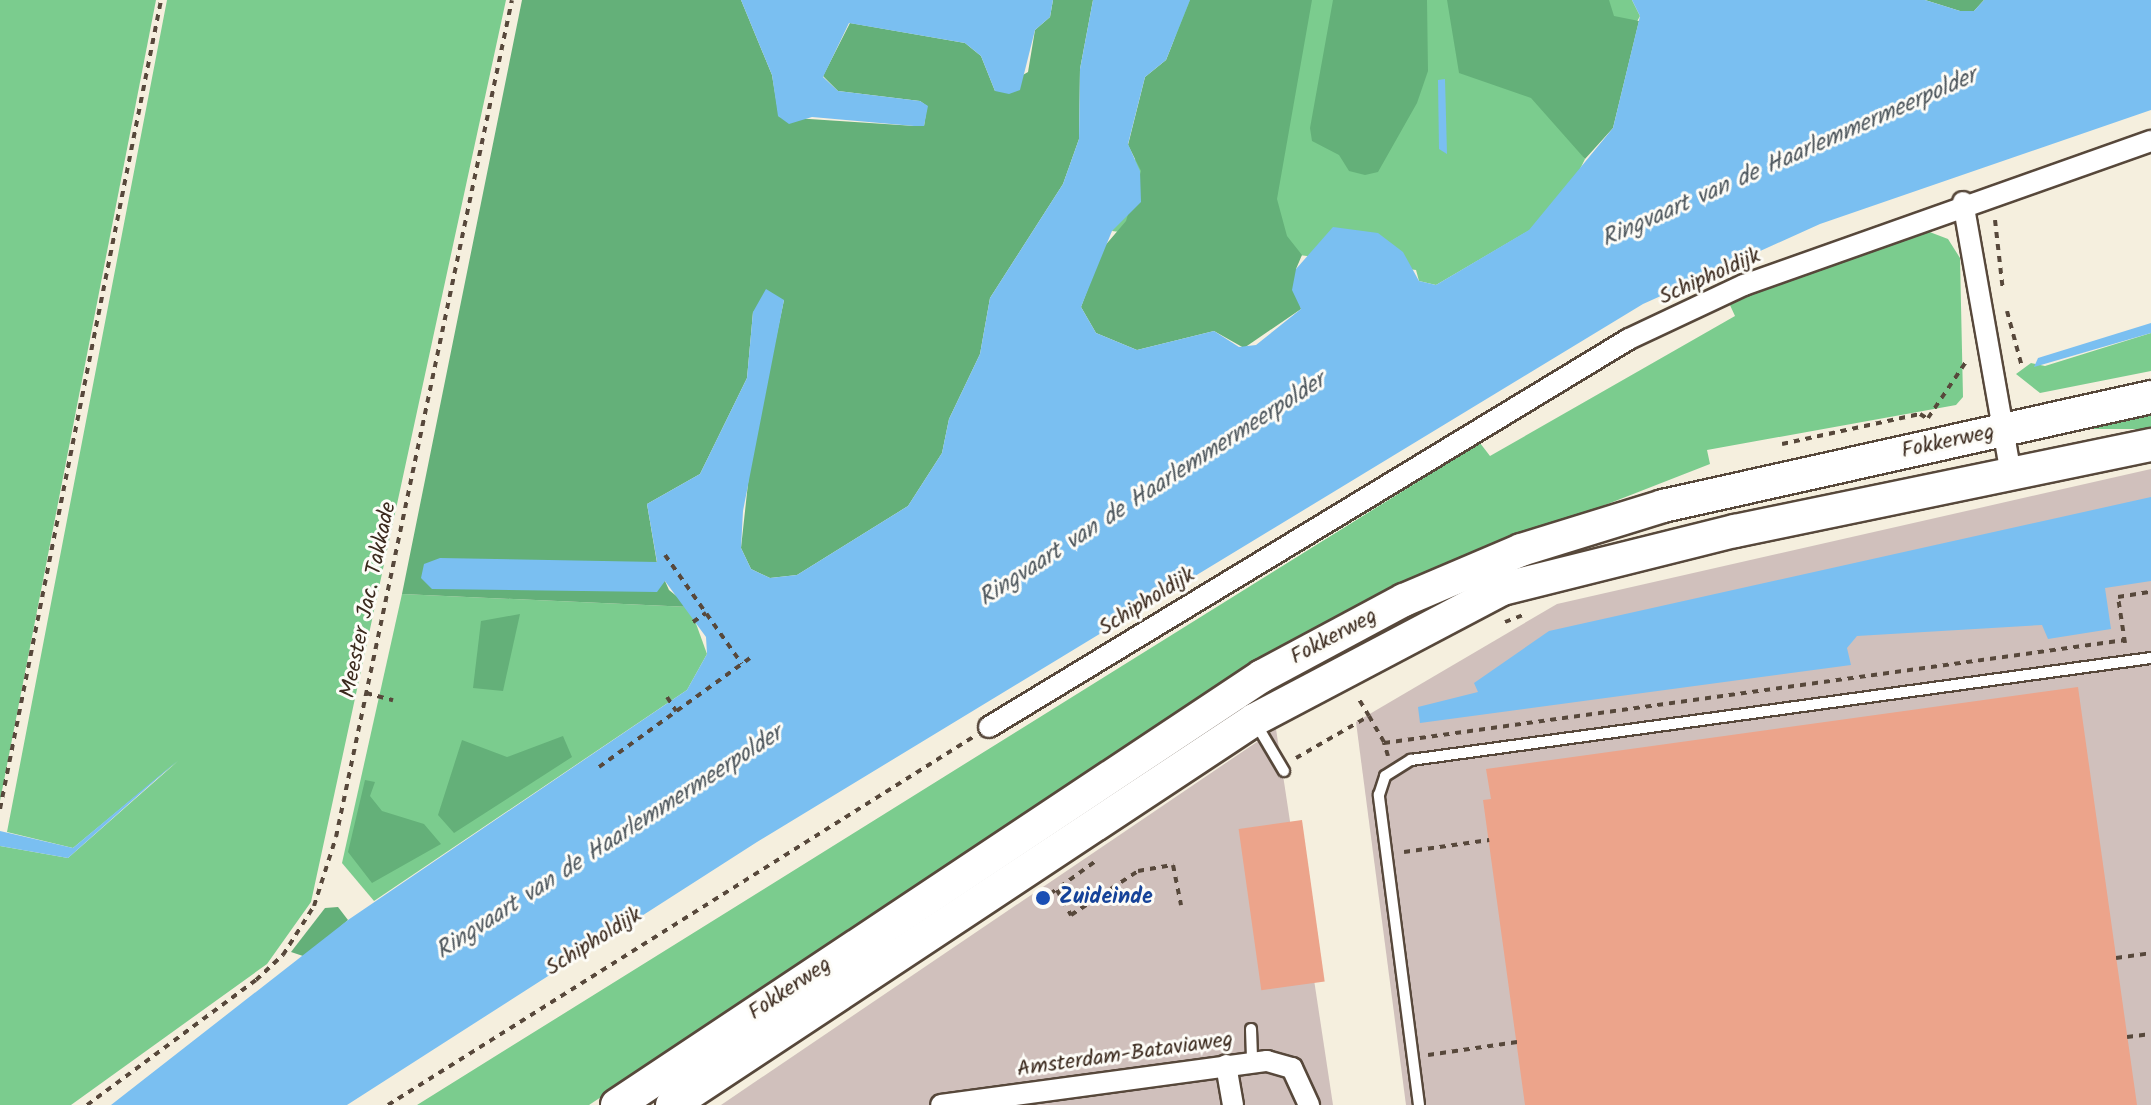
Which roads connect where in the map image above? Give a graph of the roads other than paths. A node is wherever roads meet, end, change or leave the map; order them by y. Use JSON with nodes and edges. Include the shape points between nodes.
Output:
{"nodes":[{"id":1,"x":2151,"y":141,"type":"edge"},
{"id":2,"x":1963,"y":202,"type":"junction"},
{"id":3,"x":2151,"y":397,"type":"edge"},
{"id":4,"x":2001,"y":430,"type":"junction"},
{"id":5,"x":2151,"y":445,"type":"edge"},
{"id":6,"x":2011,"y":475,"type":"junction"},
{"id":7,"x":2151,"y":658,"type":"edge"},
{"id":8,"x":1254,"y":720,"type":"junction"},
{"id":9,"x":989,"y":727,"type":"road end"},
{"id":10,"x":1284,"y":771,"type":"dead end"},
{"id":11,"x":1251,"y":1029,"type":"dead end"},
{"id":12,"x":1252,"y":1062,"type":"junction"},
{"id":13,"x":1226,"y":1065,"type":"junction"},
{"id":14,"x":1307,"y":1096,"type":"edge"},
{"id":15,"x":617,"y":1105,"type":"edge"},
{"id":16,"x":672,"y":1105,"type":"edge"},
{"id":17,"x":941,"y":1105,"type":"edge"},
{"id":18,"x":1233,"y":1105,"type":"edge"},
{"id":19,"x":1419,"y":1105,"type":"edge"}],
"edges":[{"from":1,"to":2,"type":"street","name":"Schipholdijk"},
{"from":2,"to":4,"type":"street"},
{"from":2,"to":9,"type":"street","name":"Schipholdijk","via":[[1744,285],[1629,339]]},
{"from":3,"to":4,"type":"main road","name":"Fokkerweg"},
{"from":4,"to":6,"type":"street"},
{"from":4,"to":15,"type":"main road","name":"Fokkerweg","via":[[1648,510],[1521,550],[1344,629]]},
{"from":5,"to":6,"type":"main road","name":"Fokkerweg"},
{"from":6,"to":8,"type":"main road","name":"Fokkerweg","via":[[1735,531],[1502,589]]},
{"from":7,"to":19,"type":"lane","via":[[1411,760],[1393,771],[1379,795]]},
{"from":8,"to":10,"type":"lane"},
{"from":8,"to":16,"type":"main road","name":"Fokkerweg"},
{"from":11,"to":12,"type":"lane"},
{"from":12,"to":13,"type":"street","name":"Amsterdam-Bataviaweg"},
{"from":12,"to":14,"type":"street","name":"Amsterdam-Bataviaweg","via":[[1292,1068]]},
{"from":13,"to":17,"type":"street","name":"Amsterdam-Bataviaweg"},
{"from":13,"to":18,"type":"street"}]}
